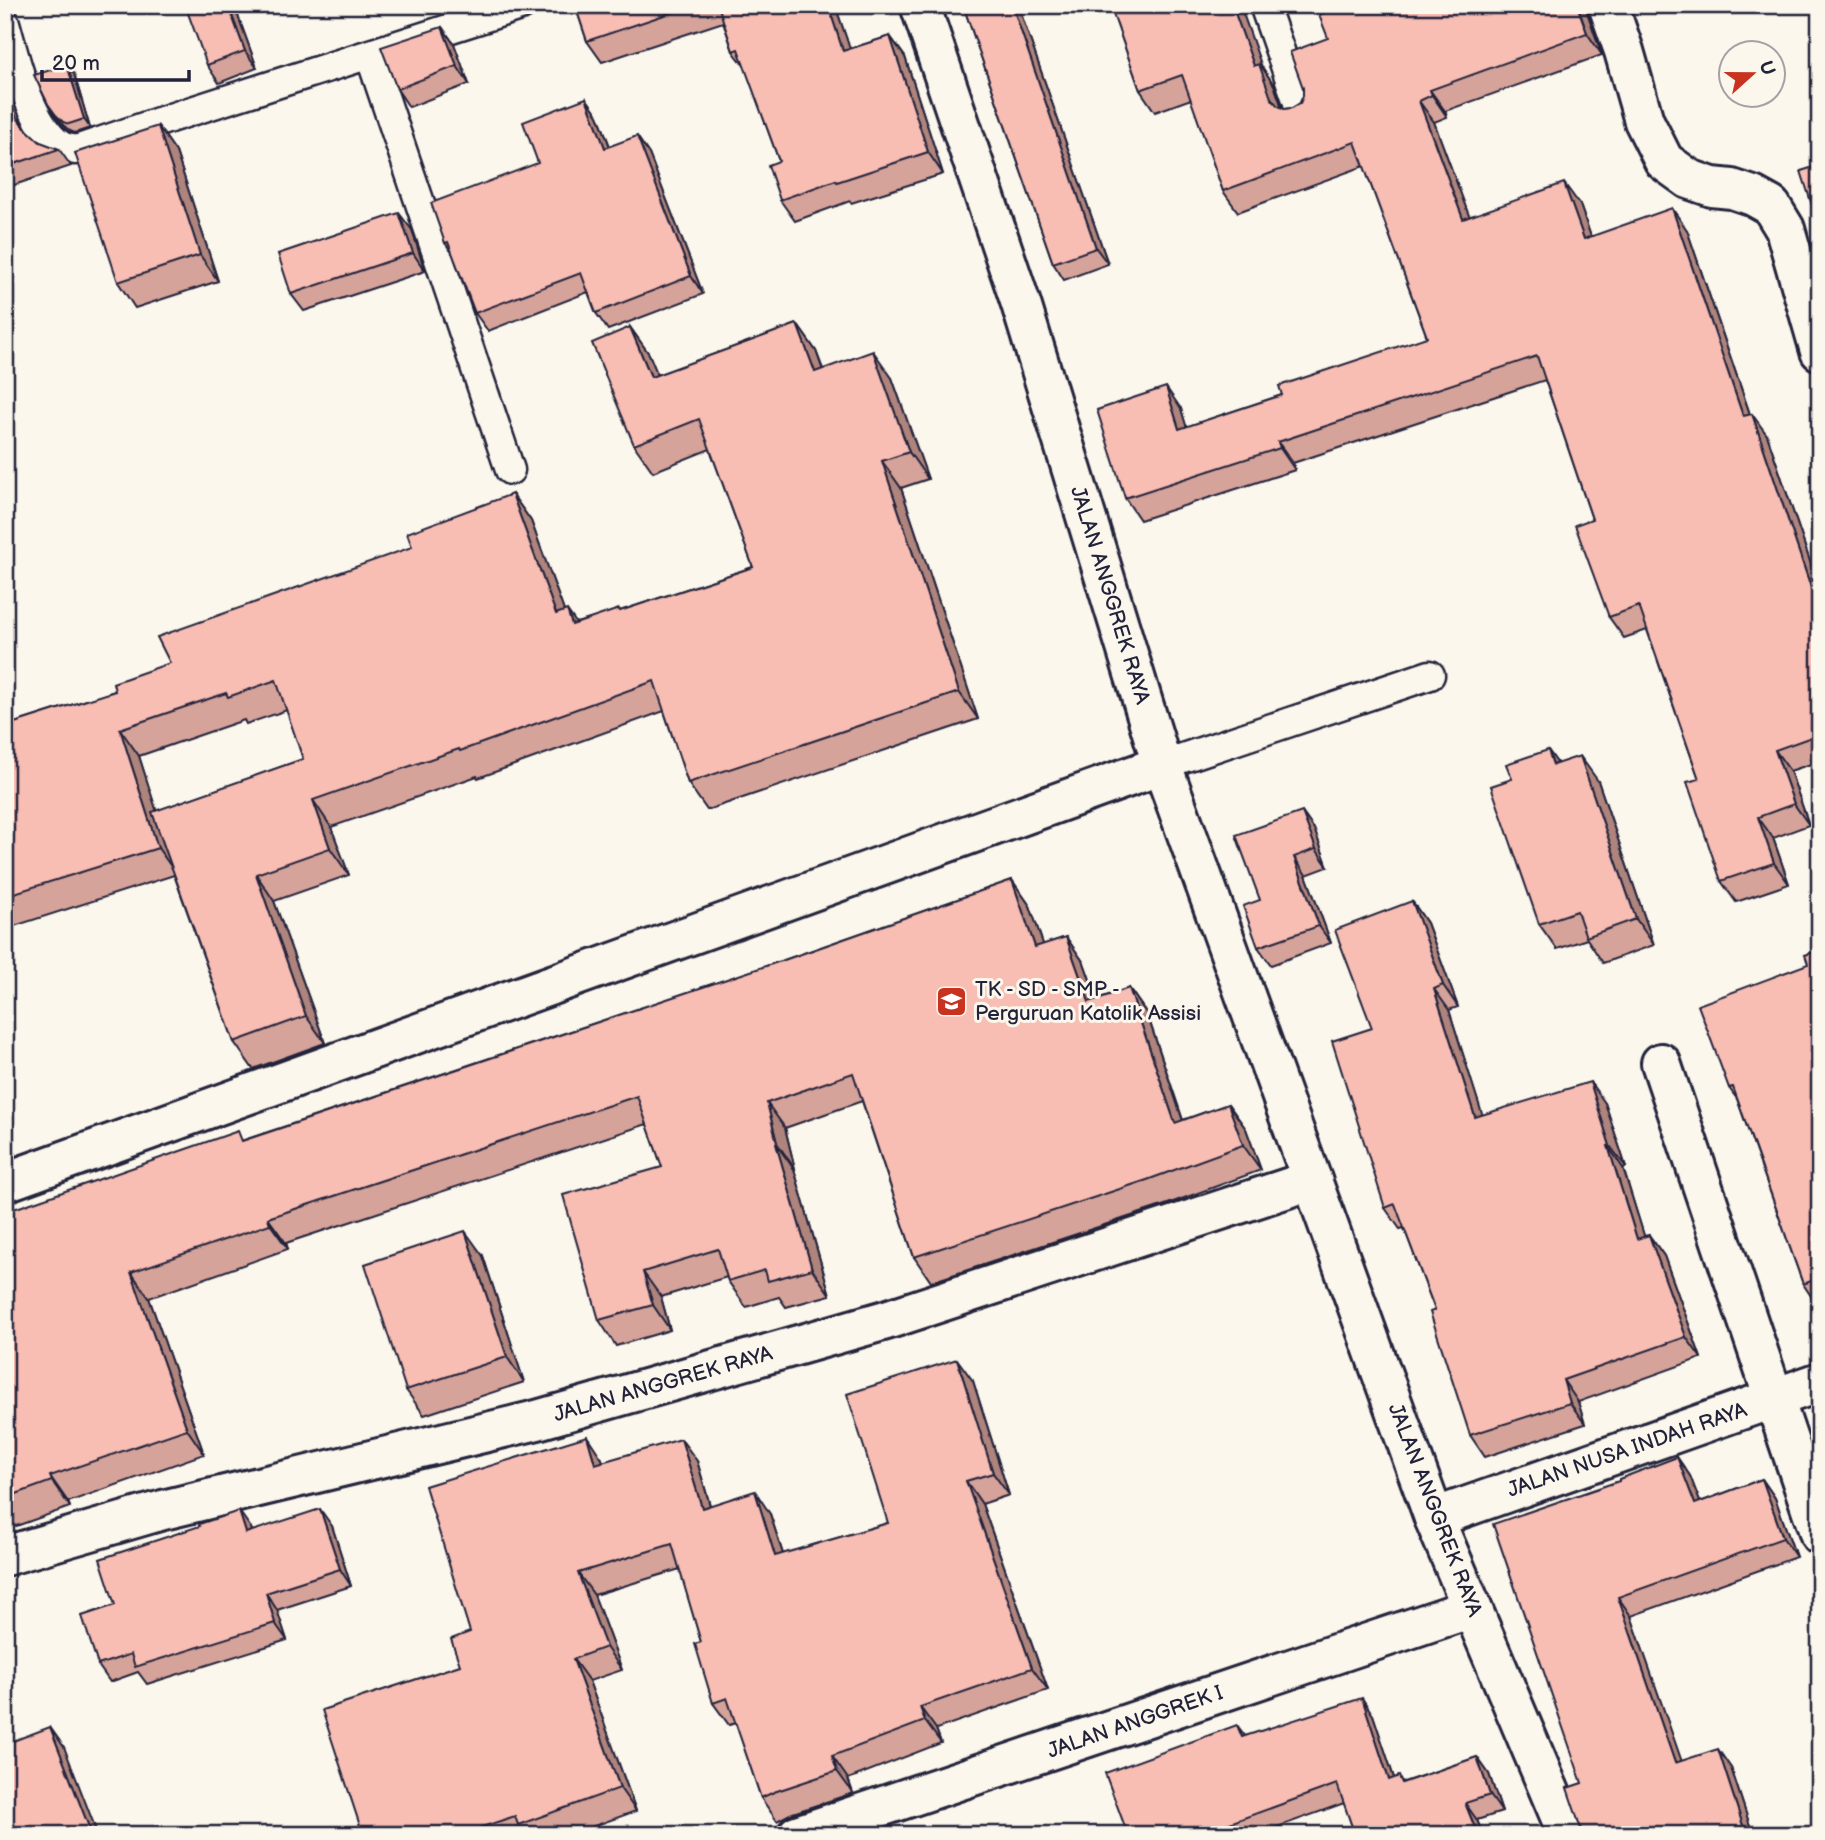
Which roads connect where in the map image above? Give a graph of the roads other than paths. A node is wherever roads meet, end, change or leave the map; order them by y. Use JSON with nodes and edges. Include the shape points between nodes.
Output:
{"nodes":[{"id":1,"x":523,"y":5,"type":"edge"},
{"id":2,"x":920,"y":5,"type":"edge"},
{"id":3,"x":1264,"y":5,"type":"edge"},
{"id":4,"x":1608,"y":5,"type":"edge"},
{"id":5,"x":5,"y":23,"type":"edge"},
{"id":6,"x":370,"y":55,"type":"junction"},
{"id":7,"x":1302,"y":114,"type":"edge"},
{"id":8,"x":1820,"y":351,"type":"edge"},
{"id":9,"x":510,"y":470,"type":"dead end"},
{"id":10,"x":1430,"y":675,"type":"dead end"},
{"id":11,"x":1162,"y":765,"type":"junction"},
{"id":12,"x":1661,"y":1063,"type":"dead end"},
{"id":13,"x":1312,"y":1180,"type":"junction"},
{"id":14,"x":5,"y":1182,"type":"edge"},
{"id":15,"x":1820,"y":1382,"type":"edge"},
{"id":16,"x":1773,"y":1399,"type":"junction"},
{"id":17,"x":1434,"y":1518,"type":"junction"},
{"id":18,"x":1820,"y":1535,"type":"edge"},
{"id":19,"x":5,"y":1556,"type":"edge"},
{"id":20,"x":1472,"y":1608,"type":"junction"},
{"id":21,"x":797,"y":1835,"type":"edge"},
{"id":22,"x":1568,"y":1835,"type":"edge"}],
"edges":[{"from":1,"to":6,"type":"lane"},
{"from":2,"to":11,"type":"street","name":"JALAN ANGGREK RAYA","via":[[1021,304]]},
{"from":3,"to":7,"type":"lane"},
{"from":4,"to":8,"type":"street","via":[[1644,121],[1664,161],[1689,179],[1745,192],[1771,206],[1785,229]]},
{"from":5,"to":6,"type":"lane","via":[[22,83],[45,131],[62,146],[76,150]]},
{"from":6,"to":9,"type":"lane"},
{"from":10,"to":11,"type":"lane"},
{"from":11,"to":13,"type":"street","name":"JALAN ANGGREK RAYA"},
{"from":11,"to":14,"type":"street"},
{"from":12,"to":16,"type":"street"},
{"from":13,"to":17,"type":"street","name":"JALAN ANGGREK RAYA"},
{"from":13,"to":19,"type":"street","name":"JALAN ANGGREK RAYA","via":[[886,1320],[537,1420],[163,1510]]},
{"from":15,"to":16,"type":"street","name":"JALAN NUSA INDAH RAYA"},
{"from":16,"to":17,"type":"street","name":"JALAN NUSA INDAH RAYA"},
{"from":16,"to":18,"type":"street"},
{"from":17,"to":20,"type":"street","name":"JALAN ANGGREK RAYA"},
{"from":20,"to":21,"type":"street","name":"JALAN ANGGREK I"},
{"from":20,"to":22,"type":"street","name":"JALAN ANGGREK RAYA"}]}
